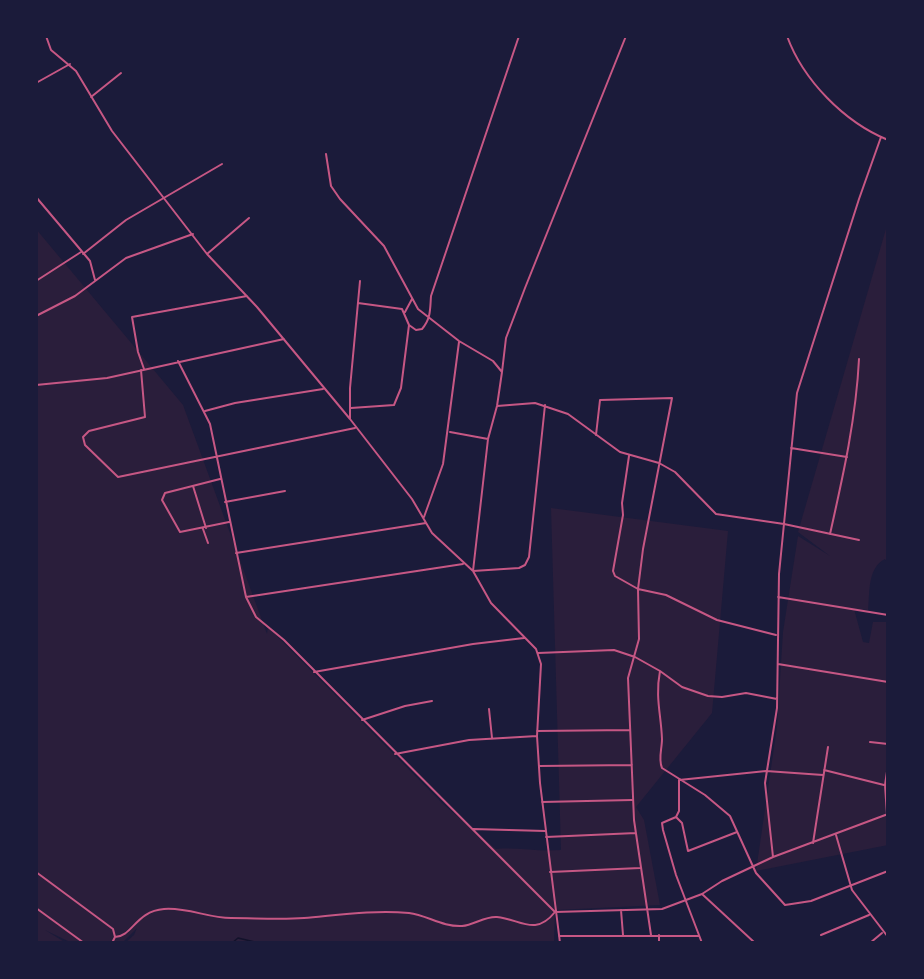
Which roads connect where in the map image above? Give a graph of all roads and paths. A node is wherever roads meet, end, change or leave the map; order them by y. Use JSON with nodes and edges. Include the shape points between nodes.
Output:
{"nodes":[{"id":1,"x":46,"y":36,"type":"edge"},
{"id":2,"x":519,"y":36,"type":"edge"},
{"id":3,"x":626,"y":36,"type":"edge"},
{"id":4,"x":787,"y":36,"type":"edge"},
{"id":5,"x":70,"y":64,"type":"junction"},
{"id":6,"x":121,"y":73,"type":"dead end"},
{"id":7,"x":36,"y":82,"type":"edge"},
{"id":8,"x":91,"y":97,"type":"junction"},
{"id":9,"x":881,"y":137,"type":"junction"},
{"id":10,"x":888,"y":140,"type":"edge"},
{"id":11,"x":326,"y":154,"type":"dead end"},
{"id":12,"x":222,"y":164,"type":"dead end"},
{"id":13,"x":36,"y":197,"type":"edge"},
{"id":14,"x":166,"y":198,"type":"junction"},
{"id":15,"x":249,"y":218,"type":"dead end"},
{"id":16,"x":193,"y":234,"type":"junction"},
{"id":17,"x":82,"y":253,"type":"junction"},
{"id":18,"x":207,"y":254,"type":"junction"},
{"id":19,"x":95,"y":280,"type":"junction"},
{"id":20,"x":36,"y":281,"type":"edge"},
{"id":21,"x":360,"y":281,"type":"dead end"},
{"id":22,"x":247,"y":296,"type":"junction"},
{"id":23,"x":412,"y":299,"type":"junction"},
{"id":24,"x":358,"y":303,"type":"junction"},
{"id":25,"x":405,"y":312,"type":"junction"},
{"id":26,"x":36,"y":316,"type":"edge"},
{"id":27,"x":430,"y":316,"type":"junction"},
{"id":28,"x":409,"y":325,"type":"junction"},
{"id":29,"x":284,"y":339,"type":"junction"},
{"id":30,"x":459,"y":341,"type":"junction"},
{"id":31,"x":859,"y":359,"type":"dead end"},
{"id":32,"x":178,"y":362,"type":"junction"},
{"id":33,"x":143,"y":370,"type":"junction"},
{"id":34,"x":502,"y":372,"type":"junction"},
{"id":35,"x":36,"y":385,"type":"edge"},
{"id":36,"x":323,"y":389,"type":"junction"},
{"id":37,"x":545,"y":405,"type":"junction"},
{"id":38,"x":497,"y":406,"type":"junction"},
{"id":39,"x":350,"y":408,"type":"junction"},
{"id":40,"x":205,"y":411,"type":"junction"},
{"id":41,"x":350,"y":418,"type":"junction"},
{"id":42,"x":355,"y":428,"type":"junction"},
{"id":43,"x":449,"y":432,"type":"junction"},
{"id":44,"x":596,"y":435,"type":"junction"},
{"id":45,"x":488,"y":439,"type":"junction"},
{"id":46,"x":791,"y":448,"type":"junction"},
{"id":47,"x":217,"y":456,"type":"junction"},
{"id":48,"x":629,"y":456,"type":"junction"},
{"id":49,"x":847,"y":457,"type":"junction"},
{"id":50,"x":660,"y":463,"type":"junction"},
{"id":51,"x":220,"y":479,"type":"junction"},
{"id":52,"x":194,"y":486,"type":"junction"},
{"id":53,"x":285,"y":491,"type":"dead end"},
{"id":54,"x":225,"y":502,"type":"junction"},
{"id":55,"x":424,"y":518,"type":"junction"},
{"id":56,"x":229,"y":522,"type":"junction"},
{"id":57,"x":426,"y":523,"type":"junction"},
{"id":58,"x":784,"y":524,"type":"junction"},
{"id":59,"x":204,"y":528,"type":"junction"},
{"id":60,"x":830,"y":534,"type":"junction"},
{"id":61,"x":859,"y":540,"type":"dead end"},
{"id":62,"x":208,"y":543,"type":"dead end"},
{"id":63,"x":236,"y":553,"type":"junction"},
{"id":64,"x":464,"y":564,"type":"junction"},
{"id":65,"x":473,"y":571,"type":"junction"},
{"id":66,"x":638,"y":589,"type":"junction"},
{"id":67,"x":246,"y":597,"type":"junction"},
{"id":68,"x":778,"y":597,"type":"junction"},
{"id":69,"x":888,"y":615,"type":"edge"},
{"id":70,"x":777,"y":635,"type":"junction"},
{"id":71,"x":525,"y":638,"type":"junction"},
{"id":72,"x":538,"y":653,"type":"junction"},
{"id":73,"x":635,"y":657,"type":"junction"},
{"id":74,"x":778,"y":664,"type":"junction"},
{"id":75,"x":660,"y":670,"type":"junction"},
{"id":76,"x":314,"y":672,"type":"junction"},
{"id":77,"x":888,"y":682,"type":"edge"},
{"id":78,"x":777,"y":699,"type":"junction"},
{"id":79,"x":432,"y":701,"type":"dead end"},
{"id":80,"x":489,"y":709,"type":"dead end"},
{"id":81,"x":362,"y":720,"type":"junction"},
{"id":82,"x":630,"y":730,"type":"junction"},
{"id":83,"x":537,"y":731,"type":"junction"},
{"id":84,"x":537,"y":736,"type":"junction"},
{"id":85,"x":492,"y":738,"type":"junction"},
{"id":86,"x":870,"y":742,"type":"dead end"},
{"id":87,"x":888,"y":744,"type":"edge"},
{"id":88,"x":828,"y":747,"type":"dead end"},
{"id":89,"x":395,"y":754,"type":"junction"},
{"id":90,"x":632,"y":765,"type":"junction"},
{"id":91,"x":888,"y":765,"type":"edge"},
{"id":92,"x":539,"y":766,"type":"junction"},
{"id":93,"x":824,"y":770,"type":"junction"},
{"id":94,"x":766,"y":771,"type":"junction"},
{"id":95,"x":823,"y":775,"type":"junction"},
{"id":96,"x":679,"y":780,"type":"junction"},
{"id":97,"x":887,"y":785,"type":"edge"},
{"id":98,"x":633,"y":800,"type":"junction"},
{"id":99,"x":542,"y":802,"type":"junction"},
{"id":100,"x":887,"y":815,"type":"edge"},
{"id":101,"x":676,"y":817,"type":"junction"},
{"id":102,"x":473,"y":830,"type":"junction"},
{"id":103,"x":545,"y":831,"type":"junction"},
{"id":104,"x":737,"y":832,"type":"junction"},
{"id":105,"x":636,"y":833,"type":"junction"},
{"id":106,"x":836,"y":834,"type":"junction"},
{"id":107,"x":546,"y":837,"type":"junction"},
{"id":108,"x":813,"y":843,"type":"junction"},
{"id":109,"x":773,"y":858,"type":"junction"},
{"id":110,"x":753,"y":867,"type":"junction"},
{"id":111,"x":641,"y":868,"type":"junction"},
{"id":112,"x":36,"y":872,"type":"edge"},
{"id":113,"x":550,"y":872,"type":"junction"},
{"id":114,"x":888,"y":872,"type":"edge"},
{"id":115,"x":851,"y":887,"type":"junction"},
{"id":116,"x":702,"y":894,"type":"junction"},
{"id":117,"x":685,"y":900,"type":"junction"},
{"id":118,"x":36,"y":908,"type":"edge"},
{"id":119,"x":621,"y":910,"type":"junction"},
{"id":120,"x":648,"y":910,"type":"junction"},
{"id":121,"x":555,"y":912,"type":"junction"},
{"id":122,"x":869,"y":915,"type":"junction"},
{"id":123,"x":882,"y":933,"type":"junction"},
{"id":124,"x":623,"y":935,"type":"junction"},
{"id":125,"x":651,"y":935,"type":"junction"},
{"id":126,"x":658,"y":935,"type":"junction"},
{"id":127,"x":821,"y":935,"type":"dead end"},
{"id":128,"x":559,"y":936,"type":"junction"},
{"id":129,"x":608,"y":936,"type":"junction"},
{"id":130,"x":699,"y":936,"type":"junction"},
{"id":131,"x":888,"y":937,"type":"edge"},
{"id":132,"x":116,"y":938,"type":"junction"},
{"id":133,"x":84,"y":943,"type":"edge"},
{"id":134,"x":112,"y":943,"type":"edge"},
{"id":135,"x":560,"y":943,"type":"edge"},
{"id":136,"x":608,"y":943,"type":"edge"},
{"id":137,"x":659,"y":943,"type":"edge"},
{"id":138,"x":702,"y":943,"type":"edge"},
{"id":139,"x":755,"y":943,"type":"edge"},
{"id":140,"x":870,"y":943,"type":"edge"}],
"edges":[{"from":1,"to":5,"type":"street","via":[[51,50]]},
{"from":2,"to":27,"type":"street","via":[[431,296]]},
{"from":3,"to":34,"type":"street","via":[[506,338]]},
{"from":4,"to":9,"type":"street","via":[[814,83],[856,122]]},
{"from":5,"to":7,"type":"street"},
{"from":5,"to":8,"type":"street"},
{"from":6,"to":8,"type":"street"},
{"from":8,"to":14,"type":"street","via":[[112,131]]},
{"from":9,"to":10,"type":"street"},
{"from":9,"to":46,"type":"street","via":[[800,381]]},
{"from":11,"to":23,"type":"street","via":[[331,186],[384,246]]},
{"from":12,"to":14,"type":"street"},
{"from":13,"to":17,"type":"street"},
{"from":14,"to":16,"type":"street"},
{"from":14,"to":17,"type":"street","via":[[126,220]]},
{"from":15,"to":18,"type":"street"},
{"from":16,"to":18,"type":"street"},
{"from":16,"to":19,"type":"street","via":[[137,253]]},
{"from":17,"to":19,"type":"street","via":[[90,261]]},
{"from":17,"to":20,"type":"street"},
{"from":18,"to":22,"type":"street"},
{"from":19,"to":26,"type":"street","via":[[57,308]]},
{"from":21,"to":24,"type":"street"},
{"from":22,"to":29,"type":"street"},
{"from":22,"to":33,"type":"street","via":[[132,317]]},
{"from":23,"to":25,"type":"street"},
{"from":23,"to":27,"type":"street","via":[[418,309]]},
{"from":24,"to":25,"type":"street"},
{"from":24,"to":39,"type":"street"},
{"from":25,"to":28,"type":"street"},
{"from":27,"to":28,"type":"street","via":[[422,329]]},
{"from":27,"to":30,"type":"street"},
{"from":28,"to":39,"type":"street","via":[[396,403],[388,407]]},
{"from":29,"to":32,"type":"street"},
{"from":29,"to":36,"type":"street"},
{"from":30,"to":34,"type":"street","via":[[493,361]]},
{"from":30,"to":43,"type":"street"},
{"from":31,"to":49,"type":"street"},
{"from":32,"to":33,"type":"street"},
{"from":32,"to":40,"type":"street"},
{"from":33,"to":35,"type":"street"},
{"from":33,"to":47,"type":"street","via":[[145,417],[84,434],[86,445],[118,477]]},
{"from":34,"to":38,"type":"street"},
{"from":36,"to":40,"type":"street"},
{"from":36,"to":41,"type":"street"},
{"from":37,"to":38,"type":"street"},
{"from":37,"to":44,"type":"street","via":[[568,414]]},
{"from":37,"to":65,"type":"street","via":[[533,535],[525,565],[508,570]]},
{"from":38,"to":45,"type":"street"},
{"from":39,"to":41,"type":"street"},
{"from":40,"to":47,"type":"street"},
{"from":41,"to":42,"type":"street"},
{"from":42,"to":47,"type":"street"},
{"from":42,"to":55,"type":"street"},
{"from":43,"to":45,"type":"street"},
{"from":43,"to":55,"type":"street","via":[[438,482]]},
{"from":44,"to":48,"type":"street"},
{"from":44,"to":50,"type":"street","via":[[600,400],[672,398]]},
{"from":45,"to":65,"type":"street"},
{"from":46,"to":49,"type":"street"},
{"from":46,"to":58,"type":"street"},
{"from":47,"to":51,"type":"street"},
{"from":48,"to":50,"type":"street"},
{"from":48,"to":66,"type":"street","via":[[613,571]]},
{"from":49,"to":60,"type":"street"},
{"from":50,"to":58,"type":"street","via":[[684,480],[716,514]]},
{"from":50,"to":66,"type":"street"},
{"from":51,"to":52,"type":"street"},
{"from":51,"to":54,"type":"street"},
{"from":52,"to":59,"type":"street"},
{"from":52,"to":59,"type":"street","via":[[165,493],[162,500],[180,532]]},
{"from":53,"to":54,"type":"street"},
{"from":54,"to":56,"type":"street"},
{"from":55,"to":57,"type":"street"},
{"from":56,"to":59,"type":"street"},
{"from":56,"to":63,"type":"street"},
{"from":57,"to":63,"type":"street"},
{"from":57,"to":64,"type":"street"},
{"from":58,"to":60,"type":"street"},
{"from":58,"to":68,"type":"street"},
{"from":59,"to":62,"type":"street"},
{"from":60,"to":61,"type":"street"},
{"from":63,"to":67,"type":"street"},
{"from":64,"to":65,"type":"street"},
{"from":64,"to":67,"type":"street"},
{"from":65,"to":71,"type":"street","via":[[491,603]]},
{"from":66,"to":70,"type":"street","via":[[666,595],[732,625]]},
{"from":66,"to":73,"type":"street","via":[[639,639]]},
{"from":67,"to":76,"type":"street","via":[[256,617]]},
{"from":68,"to":69,"type":"street"},
{"from":68,"to":70,"type":"street"},
{"from":70,"to":74,"type":"street"},
{"from":71,"to":72,"type":"street"},
{"from":71,"to":76,"type":"street"},
{"from":72,"to":73,"type":"street","via":[[604,650]]},
{"from":72,"to":83,"type":"street","via":[[541,664]]},
{"from":73,"to":75,"type":"street"},
{"from":73,"to":82,"type":"street","via":[[628,678]]},
{"from":74,"to":77,"type":"street"},
{"from":74,"to":78,"type":"street"},
{"from":75,"to":78,"type":"street","via":[[675,684],[708,696],[746,693]]},
{"from":75,"to":96,"type":"street","via":[[656,699],[662,740],[660,765]]},
{"from":76,"to":81,"type":"street"},
{"from":78,"to":94,"type":"street","via":[[776,726]]},
{"from":79,"to":81,"type":"street"},
{"from":80,"to":85,"type":"street"},
{"from":81,"to":89,"type":"street"},
{"from":82,"to":83,"type":"street"},
{"from":82,"to":90,"type":"street"},
{"from":83,"to":84,"type":"street"},
{"from":84,"to":85,"type":"street"},
{"from":84,"to":92,"type":"street"},
{"from":85,"to":89,"type":"street"},
{"from":86,"to":87,"type":"street"},
{"from":88,"to":93,"type":"street"},
{"from":89,"to":102,"type":"street"},
{"from":90,"to":92,"type":"street"},
{"from":90,"to":98,"type":"street"},
{"from":91,"to":97,"type":"street"},
{"from":92,"to":99,"type":"street"},
{"from":93,"to":95,"type":"street"},
{"from":93,"to":97,"type":"street"},
{"from":94,"to":95,"type":"street"},
{"from":94,"to":96,"type":"street"},
{"from":94,"to":109,"type":"street"},
{"from":95,"to":108,"type":"street"},
{"from":96,"to":101,"type":"street"},
{"from":96,"to":104,"type":"street","via":[[701,791],[726,812]]},
{"from":97,"to":100,"type":"street"},
{"from":98,"to":99,"type":"street"},
{"from":98,"to":105,"type":"street"},
{"from":99,"to":103,"type":"street"},
{"from":100,"to":106,"type":"street"},
{"from":101,"to":104,"type":"street","via":[[682,823],[688,852]]},
{"from":101,"to":117,"type":"street","via":[[662,823]]},
{"from":102,"to":103,"type":"street"},
{"from":102,"to":121,"type":"street"},
{"from":103,"to":107,"type":"street"},
{"from":104,"to":110,"type":"street"},
{"from":105,"to":107,"type":"street"},
{"from":105,"to":111,"type":"street"},
{"from":106,"to":108,"type":"street"},
{"from":106,"to":115,"type":"street"},
{"from":107,"to":113,"type":"street"},
{"from":108,"to":109,"type":"street"},
{"from":109,"to":110,"type":"street"},
{"from":110,"to":115,"type":"street","via":[[784,905],[811,901]]},
{"from":110,"to":116,"type":"street"},
{"from":111,"to":113,"type":"street"},
{"from":111,"to":120,"type":"street"},
{"from":112,"to":132,"type":"street","via":[[113,928]]},
{"from":113,"to":121,"type":"street"},
{"from":114,"to":115,"type":"street"},
{"from":115,"to":122,"type":"street"},
{"from":116,"to":117,"type":"street"},
{"from":116,"to":139,"type":"street"},
{"from":117,"to":120,"type":"street"},
{"from":117,"to":130,"type":"street"},
{"from":118,"to":133,"type":"street"},
{"from":119,"to":120,"type":"street"},
{"from":119,"to":121,"type":"street"},
{"from":119,"to":124,"type":"street"},
{"from":120,"to":125,"type":"street"},
{"from":121,"to":128,"type":"street"},
{"from":121,"to":132,"type":"street","via":[[535,926],[492,917],[452,926],[405,913],[213,918],[174,908],[155,910],[138,919],[127,934]]},
{"from":122,"to":123,"type":"street"},
{"from":122,"to":127,"type":"street"},
{"from":123,"to":131,"type":"street"},
{"from":123,"to":140,"type":"street"},
{"from":124,"to":125,"type":"street"},
{"from":124,"to":129,"type":"street"},
{"from":125,"to":126,"type":"street"},
{"from":126,"to":130,"type":"street"},
{"from":126,"to":137,"type":"street"},
{"from":128,"to":129,"type":"street"},
{"from":128,"to":135,"type":"street"},
{"from":129,"to":136,"type":"street"},
{"from":130,"to":138,"type":"street"},
{"from":132,"to":134,"type":"street"}]}
